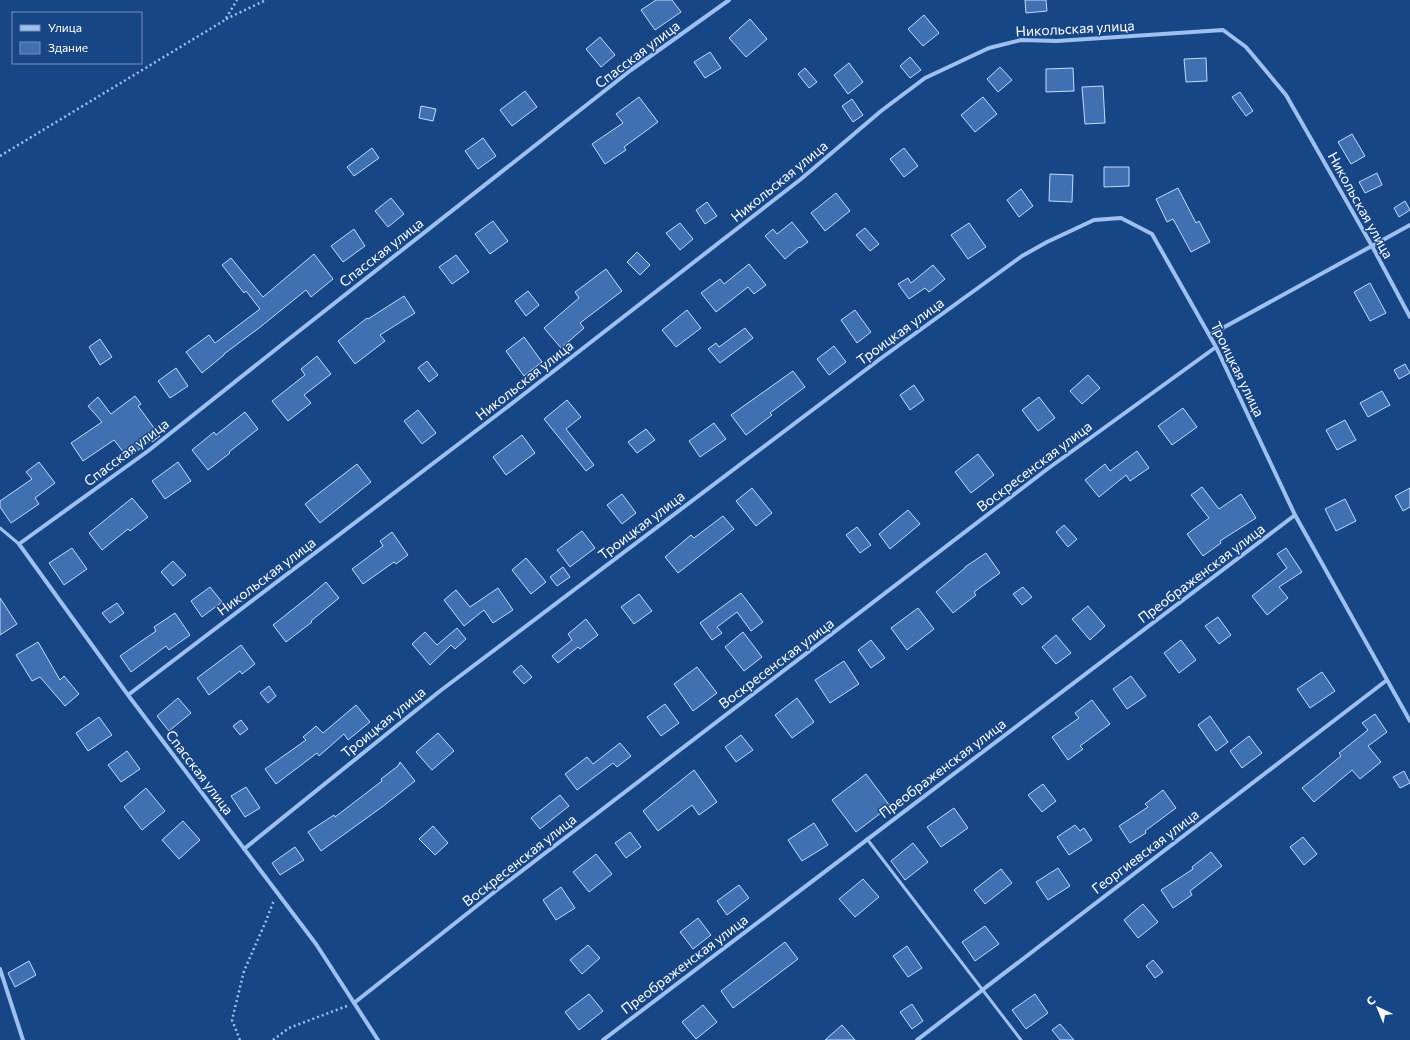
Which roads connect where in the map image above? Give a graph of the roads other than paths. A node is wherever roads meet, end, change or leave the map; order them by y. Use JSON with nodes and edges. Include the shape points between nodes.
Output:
{"nodes":[{"id":1,"x":729,"y":0,"type":"edge"},
{"id":2,"x":1410,"y":225,"type":"edge"},
{"id":3,"x":1372,"y":246,"type":"junction"},
{"id":4,"x":1410,"y":318,"type":"edge"},
{"id":5,"x":1210,"y":335,"type":"junction"},
{"id":6,"x":1216,"y":347,"type":"junction"},
{"id":7,"x":1295,"y":515,"type":"junction"},
{"id":8,"x":0,"y":528,"type":"edge"},
{"id":9,"x":19,"y":544,"type":"junction"},
{"id":10,"x":1387,"y":680,"type":"junction"},
{"id":11,"x":128,"y":694,"type":"junction"},
{"id":12,"x":1410,"y":721,"type":"edge"},
{"id":13,"x":867,"y":839,"type":"junction"},
{"id":14,"x":244,"y":850,"type":"junction"},
{"id":15,"x":0,"y":969,"type":"edge"},
{"id":16,"x":982,"y":990,"type":"junction"},
{"id":17,"x":354,"y":1003,"type":"junction"},
{"id":18,"x":23,"y":1040,"type":"edge"},
{"id":19,"x":378,"y":1040,"type":"edge"},
{"id":20,"x":603,"y":1040,"type":"edge"},
{"id":21,"x":917,"y":1040,"type":"edge"},
{"id":22,"x":1021,"y":1040,"type":"edge"}],
"edges":[{"from":1,"to":9,"type":"street","name":"Спасская улица","via":[[631,70],[148,451]]},
{"from":2,"to":3,"type":"street"},
{"from":3,"to":4,"type":"street","name":"Никольская улица"},
{"from":3,"to":5,"type":"street"},
{"from":3,"to":11,"type":"street","name":"Никольская улица","via":[[1286,95],[1246,47],[1223,30],[1058,41],[1021,40],[988,48],[925,78],[881,111],[802,180]]},
{"from":5,"to":6,"type":"street","name":"Троицкая улица"},
{"from":5,"to":14,"type":"street","name":"Троицкая улица","via":[[1152,234],[1121,218],[1094,220],[1047,242],[1022,256],[886,355],[598,571],[440,691]]},
{"from":6,"to":7,"type":"street","name":"Троицкая улица"},
{"from":6,"to":17,"type":"street","name":"Воскресенская улица","via":[[1046,470],[508,881]]},
{"from":7,"to":10,"type":"street","name":"Троицкая улица"},
{"from":7,"to":13,"type":"street","name":"Преображенская улица"},
{"from":8,"to":9,"type":"lane"},
{"from":9,"to":11,"type":"street","name":"Спасская улица"},
{"from":10,"to":12,"type":"street","name":"Троицкая улица"},
{"from":10,"to":16,"type":"street","name":"Георгиевская улица"},
{"from":11,"to":14,"type":"street","name":"Спасская улица"},
{"from":13,"to":16,"type":"lane"},
{"from":13,"to":20,"type":"street","name":"Преображенская улица"},
{"from":14,"to":17,"type":"street","name":"Спасская улица","via":[[316,944]]},
{"from":15,"to":18,"type":"street"},
{"from":16,"to":21,"type":"street","name":"Георгиевская улица"},
{"from":16,"to":22,"type":"lane"},
{"from":17,"to":19,"type":"street","name":"Спасская улица"}]}
